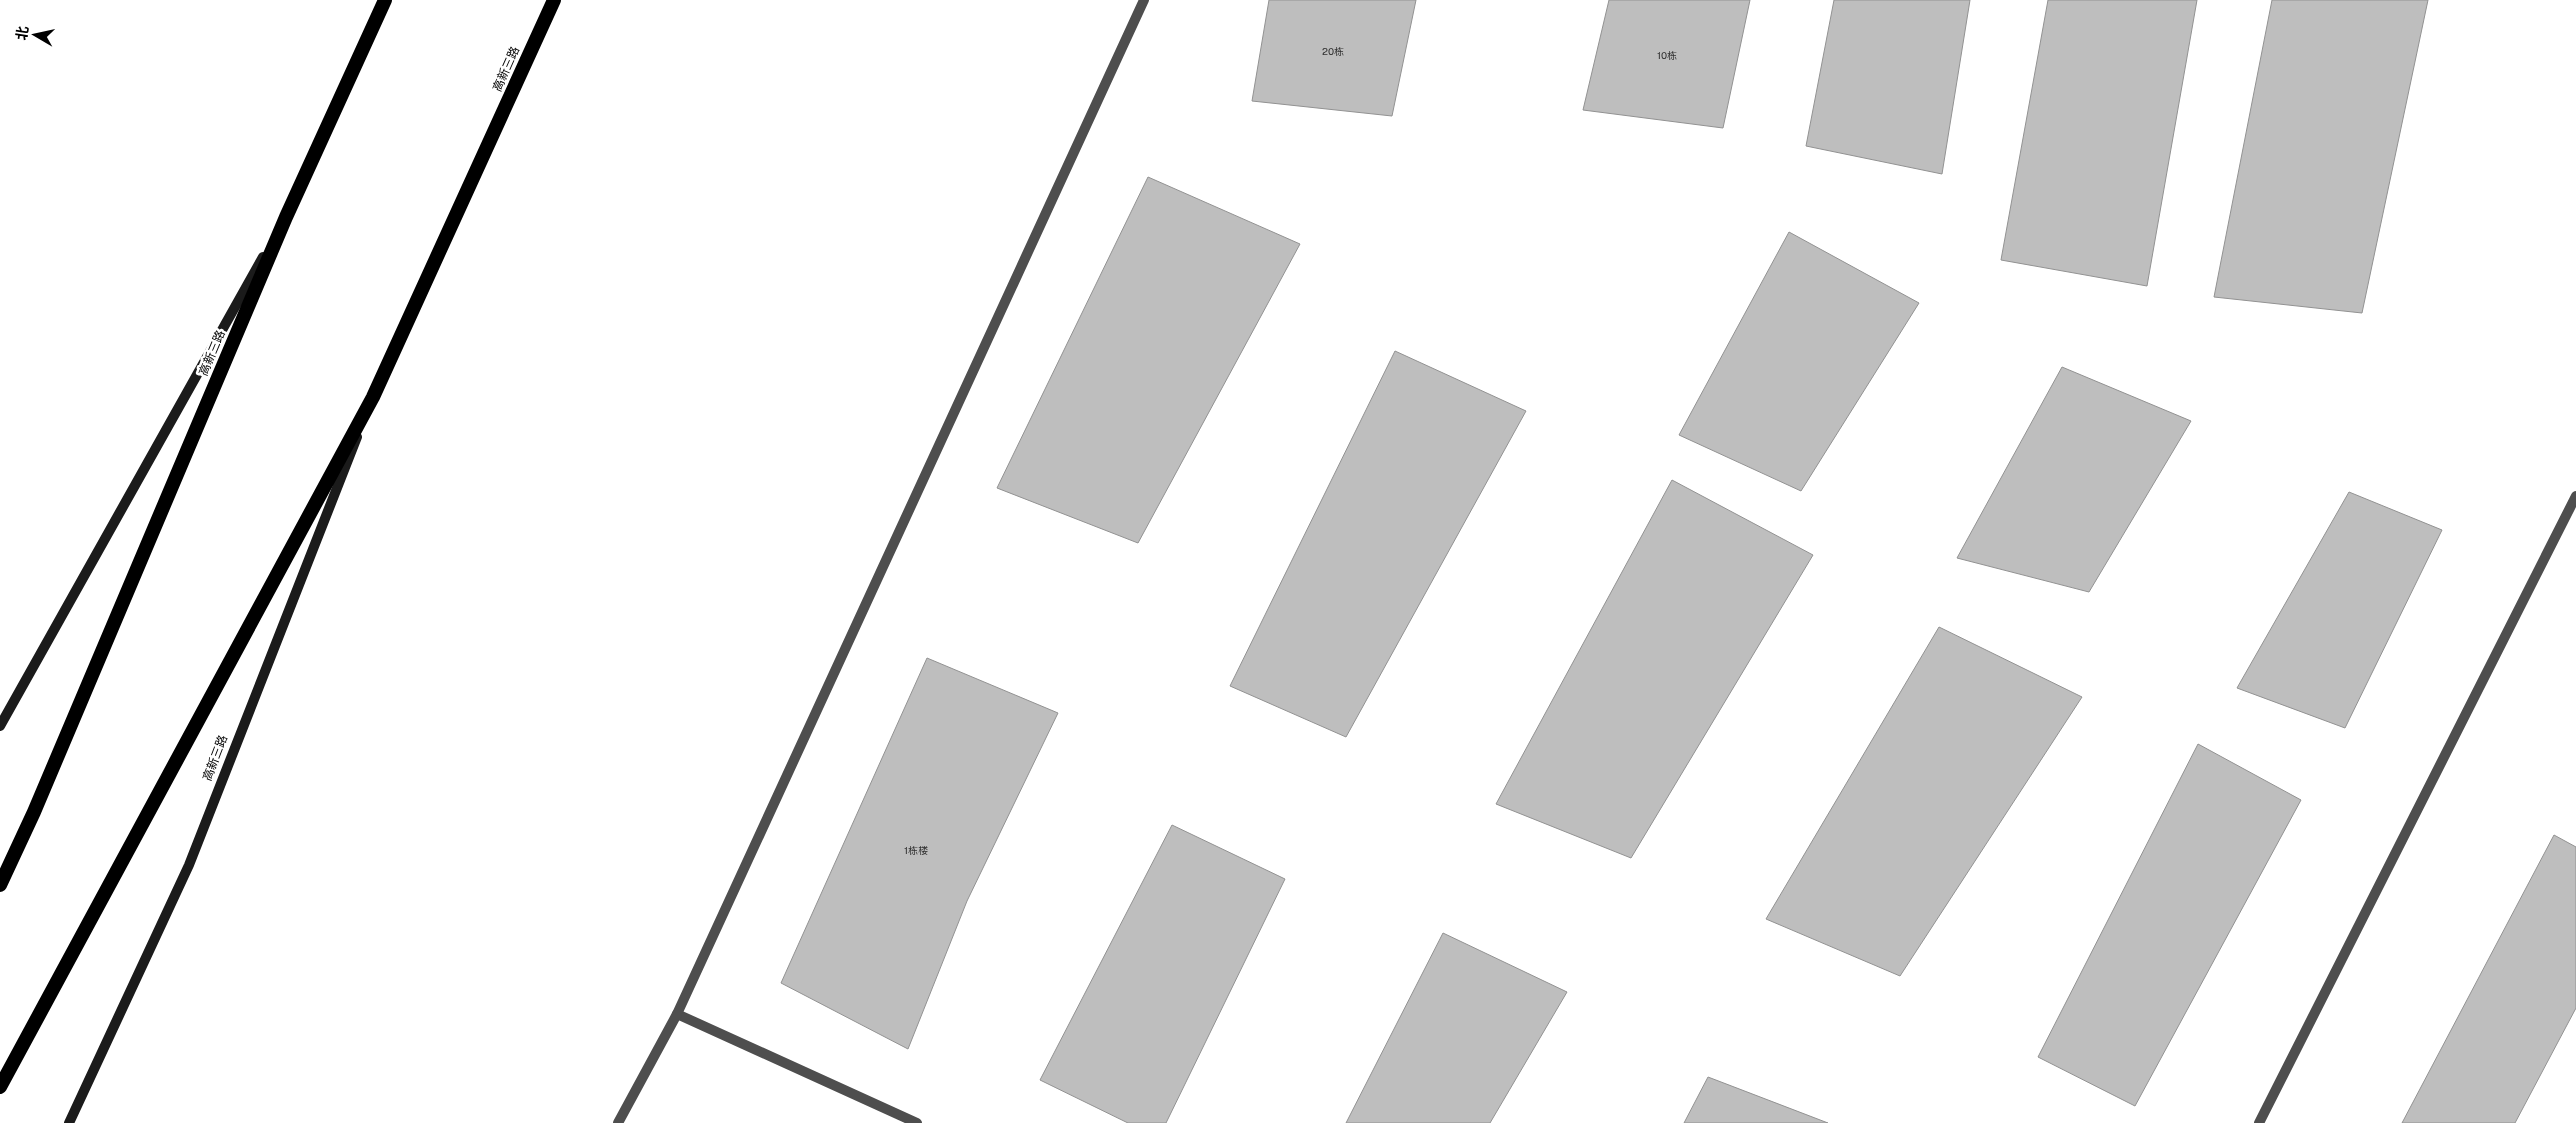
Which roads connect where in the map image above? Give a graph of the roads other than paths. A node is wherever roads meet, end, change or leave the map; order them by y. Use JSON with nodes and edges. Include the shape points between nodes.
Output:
{"nodes":[{"id":1,"x":385,"y":0,"type":"edge"},
{"id":2,"x":554,"y":0,"type":"edge"},
{"id":3,"x":1144,"y":0,"type":"edge"},
{"id":4,"x":286,"y":217,"type":"junction"},
{"id":5,"x":373,"y":397,"type":"junction"},
{"id":6,"x":2576,"y":496,"type":"edge"},
{"id":7,"x":0,"y":726,"type":"edge"},
{"id":8,"x":0,"y":885,"type":"edge"},
{"id":9,"x":677,"y":1014,"type":"junction"},
{"id":10,"x":0,"y":1087,"type":"edge"},
{"id":11,"x":69,"y":1123,"type":"edge"},
{"id":12,"x":618,"y":1123,"type":"edge"},
{"id":13,"x":917,"y":1123,"type":"edge"},
{"id":14,"x":2259,"y":1123,"type":"edge"}],
"edges":[{"from":1,"to":4,"type":"highway","name":"高新三路"},
{"from":2,"to":5,"type":"highway","name":"高新三路"},
{"from":3,"to":9,"type":"street"},
{"from":4,"to":7,"type":"main road","name":"高新三路"},
{"from":4,"to":8,"type":"highway","name":"高新三路","via":[[34,812]]},
{"from":5,"to":10,"type":"highway","name":"高新三路"},
{"from":5,"to":11,"type":"main road","name":"高新三路","via":[[189,865]]},
{"from":6,"to":14,"type":"street"},
{"from":9,"to":12,"type":"street"},
{"from":9,"to":13,"type":"street"}]}
